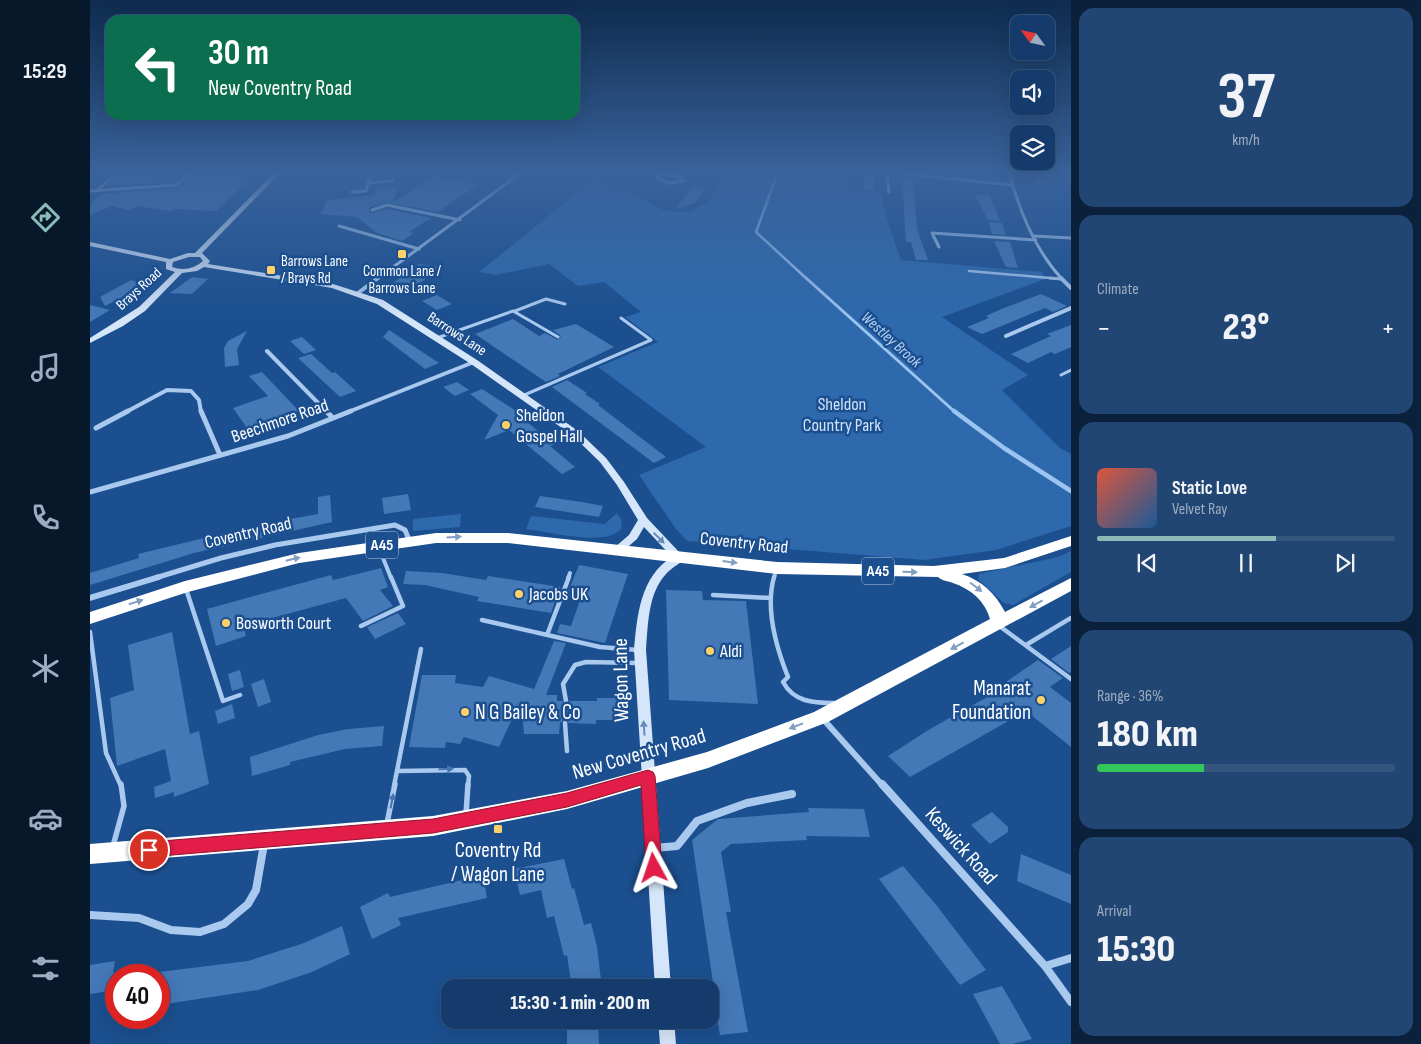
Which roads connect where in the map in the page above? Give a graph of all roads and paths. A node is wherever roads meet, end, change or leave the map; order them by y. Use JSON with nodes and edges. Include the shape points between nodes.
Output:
{"nodes":[{"id":1,"x":230,"y":221,"type":"edge"},
{"id":2,"x":459,"y":221,"type":"edge"},
{"id":3,"x":1026,"y":221,"type":"edge"},
{"id":4,"x":339,"y":226,"type":"dead end"},
{"id":5,"x":1035,"y":238,"type":"junction"},
{"id":6,"x":1071,"y":238,"type":"edge"},
{"id":7,"x":90,"y":244,"type":"edge"},
{"id":8,"x":939,"y":247,"type":"dead end"},
{"id":9,"x":419,"y":249,"type":"junction"},
{"id":10,"x":197,"y":254,"type":"junction"},
{"id":11,"x":170,"y":261,"type":"junction"},
{"id":12,"x":203,"y":265,"type":"junction"},
{"id":13,"x":180,"y":271,"type":"junction"},
{"id":14,"x":969,"y":271,"type":"dead end"},
{"id":15,"x":1061,"y":279,"type":"junction"},
{"id":16,"x":1071,"y":288,"type":"edge"},
{"id":17,"x":358,"y":293,"type":"junction"},
{"id":18,"x":565,"y":304,"type":"dead end"},
{"id":19,"x":1071,"y":308,"type":"edge"},
{"id":20,"x":513,"y":312,"type":"junction"},
{"id":21,"x":621,"y":318,"type":"dead end"},
{"id":22,"x":1006,"y":336,"type":"dead end"},
{"id":23,"x":558,"y":337,"type":"dead end"},
{"id":24,"x":436,"y":338,"type":"junction"},
{"id":25,"x":90,"y":341,"type":"edge"},
{"id":26,"x":267,"y":351,"type":"dead end"},
{"id":27,"x":474,"y":362,"type":"junction"},
{"id":28,"x":1071,"y":370,"type":"edge"},
{"id":29,"x":1061,"y":375,"type":"dead end"},
{"id":30,"x":522,"y":396,"type":"junction"},
{"id":31,"x":332,"y":418,"type":"junction"},
{"id":32,"x":96,"y":428,"type":"dead end"},
{"id":33,"x":220,"y":455,"type":"junction"},
{"id":34,"x":90,"y":492,"type":"edge"},
{"id":35,"x":643,"y":520,"type":"junction"},
{"id":36,"x":1071,"y":541,"type":"edge"},
{"id":37,"x":410,"y":542,"type":"junction"},
{"id":38,"x":378,"y":546,"type":"junction"},
{"id":39,"x":618,"y":549,"type":"junction"},
{"id":40,"x":679,"y":556,"type":"junction"},
{"id":41,"x":777,"y":568,"type":"junction"},
{"id":42,"x":934,"y":572,"type":"junction"},
{"id":43,"x":570,"y":573,"type":"dead end"},
{"id":44,"x":185,"y":587,"type":"junction"},
{"id":45,"x":1070,"y":587,"type":"edge"},
{"id":46,"x":713,"y":595,"type":"dead end"},
{"id":47,"x":90,"y":598,"type":"edge"},
{"id":48,"x":771,"y":598,"type":"junction"},
{"id":49,"x":90,"y":618,"type":"edge"},
{"id":50,"x":1071,"y":618,"type":"edge"},
{"id":51,"x":482,"y":620,"type":"dead end"},
{"id":52,"x":999,"y":624,"type":"junction"},
{"id":53,"x":361,"y":626,"type":"dead end"},
{"id":54,"x":90,"y":632,"type":"edge"},
{"id":55,"x":547,"y":635,"type":"junction"},
{"id":56,"x":1026,"y":646,"type":"junction"},
{"id":57,"x":420,"y":649,"type":"dead end"},
{"id":58,"x":640,"y":650,"type":"junction"},
{"id":59,"x":640,"y":663,"type":"junction"},
{"id":60,"x":1071,"y":679,"type":"edge"},
{"id":61,"x":240,"y":695,"type":"dead end"},
{"id":62,"x":566,"y":701,"type":"dead end"},
{"id":63,"x":845,"y":704,"type":"junction"},
{"id":64,"x":821,"y":717,"type":"junction"},
{"id":65,"x":565,"y":723,"type":"dead end"},
{"id":66,"x":567,"y":751,"type":"dead end"},
{"id":67,"x":398,"y":771,"type":"junction"},
{"id":68,"x":648,"y":776,"type":"junction"},
{"id":69,"x":792,"y":794,"type":"dead end"},
{"id":70,"x":466,"y":820,"type":"junction"},
{"id":71,"x":386,"y":830,"type":"junction"},
{"id":72,"x":265,"y":841,"type":"junction"},
{"id":73,"x":652,"y":848,"type":"junction"},
{"id":74,"x":100,"y":853,"type":"edge"},
{"id":75,"x":90,"y":916,"type":"edge"},
{"id":76,"x":1071,"y":958,"type":"edge"},
{"id":77,"x":1044,"y":966,"type":"junction"},
{"id":78,"x":663,"y":979,"type":"edge"},
{"id":79,"x":1071,"y":1002,"type":"edge"},
{"id":80,"x":667,"y":1029,"type":"edge"},
{"id":81,"x":668,"y":1044,"type":"edge"}],
"edges":[{"from":1,"to":10,"type":"street"},
{"from":2,"to":9,"type":"street"},
{"from":3,"to":5,"type":"street"},
{"from":4,"to":9,"type":"street"},
{"from":5,"to":6,"type":"street"},
{"from":5,"to":8,"type":"street","via":[[932,233]]},
{"from":5,"to":15,"type":"street"},
{"from":7,"to":11,"type":"street"},
{"from":9,"to":17,"type":"street"},
{"from":10,"to":11,"type":"street"},
{"from":10,"to":12,"type":"street","via":[[207,258]]},
{"from":11,"to":13,"type":"street","via":[[168,268]]},
{"from":12,"to":13,"type":"street"},
{"from":12,"to":17,"type":"street","name":"Barrows Lane"},
{"from":13,"to":25,"type":"street","name":"Brays Road","via":[[142,309]]},
{"from":14,"to":15,"type":"lane"},
{"from":15,"to":16,"type":"street"},
{"from":17,"to":24,"type":"street","name":"Barrows Lane","via":[[380,302]]},
{"from":18,"to":20,"type":"lane","via":[[546,299]]},
{"from":19,"to":22,"type":"street"},
{"from":20,"to":23,"type":"lane"},
{"from":20,"to":24,"type":"lane"},
{"from":21,"to":30,"type":"lane","via":[[651,340]]},
{"from":24,"to":27,"type":"street","name":"Barrows Lane"},
{"from":26,"to":31,"type":"street"},
{"from":27,"to":30,"type":"street","name":"Barrows Lane"},
{"from":27,"to":31,"type":"street","name":"Beechmore Road"},
{"from":28,"to":29,"type":"lane"},
{"from":30,"to":35,"type":"street","name":"Barrows Lane","via":[[575,433],[603,460]]},
{"from":31,"to":33,"type":"street","name":"Beechmore Road","via":[[288,436]]},
{"from":32,"to":33,"type":"street","via":[[167,390],[191,391],[199,400]]},
{"from":33,"to":34,"type":"street","name":"Beechmore Road"},
{"from":35,"to":39,"type":"street","via":[[633,537]]},
{"from":35,"to":40,"type":"street","name":"Barrows Lane","one_way":true},
{"from":36,"to":42,"type":"highway","name":"Coventry Road","number":"A45","via":[[1005,563]]},
{"from":37,"to":38,"type":"highway","name":"Coventry Road","number":"A45"},
{"from":37,"to":39,"type":"highway","name":"Coventry Road","number":"A45","one_way":true,"via":[[482,537]]},
{"from":37,"to":47,"type":"street","name":"Coventry Road","via":[[405,530],[395,525],[276,545],[221,558]]},
{"from":44,"to":38,"type":"highway","name":"Coventry Road","number":"A45","one_way":true,"via":[[299,558]]},
{"from":38,"to":53,"type":"lane","via":[[403,606]]},
{"from":39,"to":40,"type":"highway","name":"Coventry Road","number":"A45"},
{"from":40,"to":41,"type":"highway","name":"Coventry Road","number":"A45","one_way":true},
{"from":40,"to":58,"type":"street","name":"Wagon Lane","via":[[653,581],[642,625]]},
{"from":41,"to":42,"type":"highway","name":"Coventry Road","number":"A45","one_way":true},
{"from":41,"to":48,"type":"lane"},
{"from":42,"to":52,"type":"highway","one_way":true,"via":[[967,580],[978,588],[988,597]]},
{"from":43,"to":55,"type":"lane"},
{"from":49,"to":44,"type":"highway","name":"Coventry Road","number":"A45","one_way":true},
{"from":44,"to":61,"type":"lane","via":[[223,701]]},
{"from":45,"to":52,"type":"highway","one_way":true},
{"from":46,"to":48,"type":"lane"},
{"from":48,"to":63,"type":"lane","via":[[776,638],[788,677],[783,682],[786,689],[797,698],[815,703]]},
{"from":50,"to":56,"type":"lane"},
{"from":51,"to":55,"type":"lane"},
{"from":52,"to":56,"type":"lane"},
{"from":52,"to":63,"type":"highway","name":"New Coventry Road","one_way":true},
{"from":54,"to":74,"type":"lane","via":[[106,753],[123,789],[123,812]]},
{"from":55,"to":58,"type":"lane","via":[[602,649]]},
{"from":56,"to":60,"type":"lane"},
{"from":57,"to":67,"type":"lane"},
{"from":58,"to":59,"type":"street","name":"Wagon Lane"},
{"from":59,"to":62,"type":"lane","via":[[586,662],[576,665],[563,684]]},
{"from":68,"to":59,"type":"street","name":"Wagon Lane","one_way":true},
{"from":63,"to":64,"type":"highway","name":"New Coventry Road"},
{"from":64,"to":68,"type":"highway","name":"New Coventry Road","one_way":true,"via":[[708,760]]},
{"from":64,"to":77,"type":"street","name":"Keswick Road"},
{"from":65,"to":66,"type":"lane"},
{"from":67,"to":70,"type":"lane","one_way":true,"via":[[465,770],[469,776]]},
{"from":71,"to":67,"type":"lane","one_way":true},
{"from":68,"to":70,"type":"highway","name":"New Coventry Road","via":[[567,800]]},
{"from":68,"to":73,"type":"street","name":"Wagon Lane"},
{"from":69,"to":73,"type":"street","via":[[747,803],[697,821],[677,846]]},
{"from":70,"to":71,"type":"highway","name":"New Coventry Road"},
{"from":71,"to":72,"type":"highway","name":"New Coventry Road"},
{"from":72,"to":74,"type":"highway","name":"New Coventry Road"},
{"from":72,"to":75,"type":"street","via":[[256,890],[248,904],[224,924],[200,932],[171,930],[139,918]]},
{"from":73,"to":78,"type":"street","name":"Wagon Lane"},
{"from":76,"to":77,"type":"street"},
{"from":77,"to":79,"type":"street","name":"Keswick Road"},
{"from":80,"to":81,"type":"street"}]}
